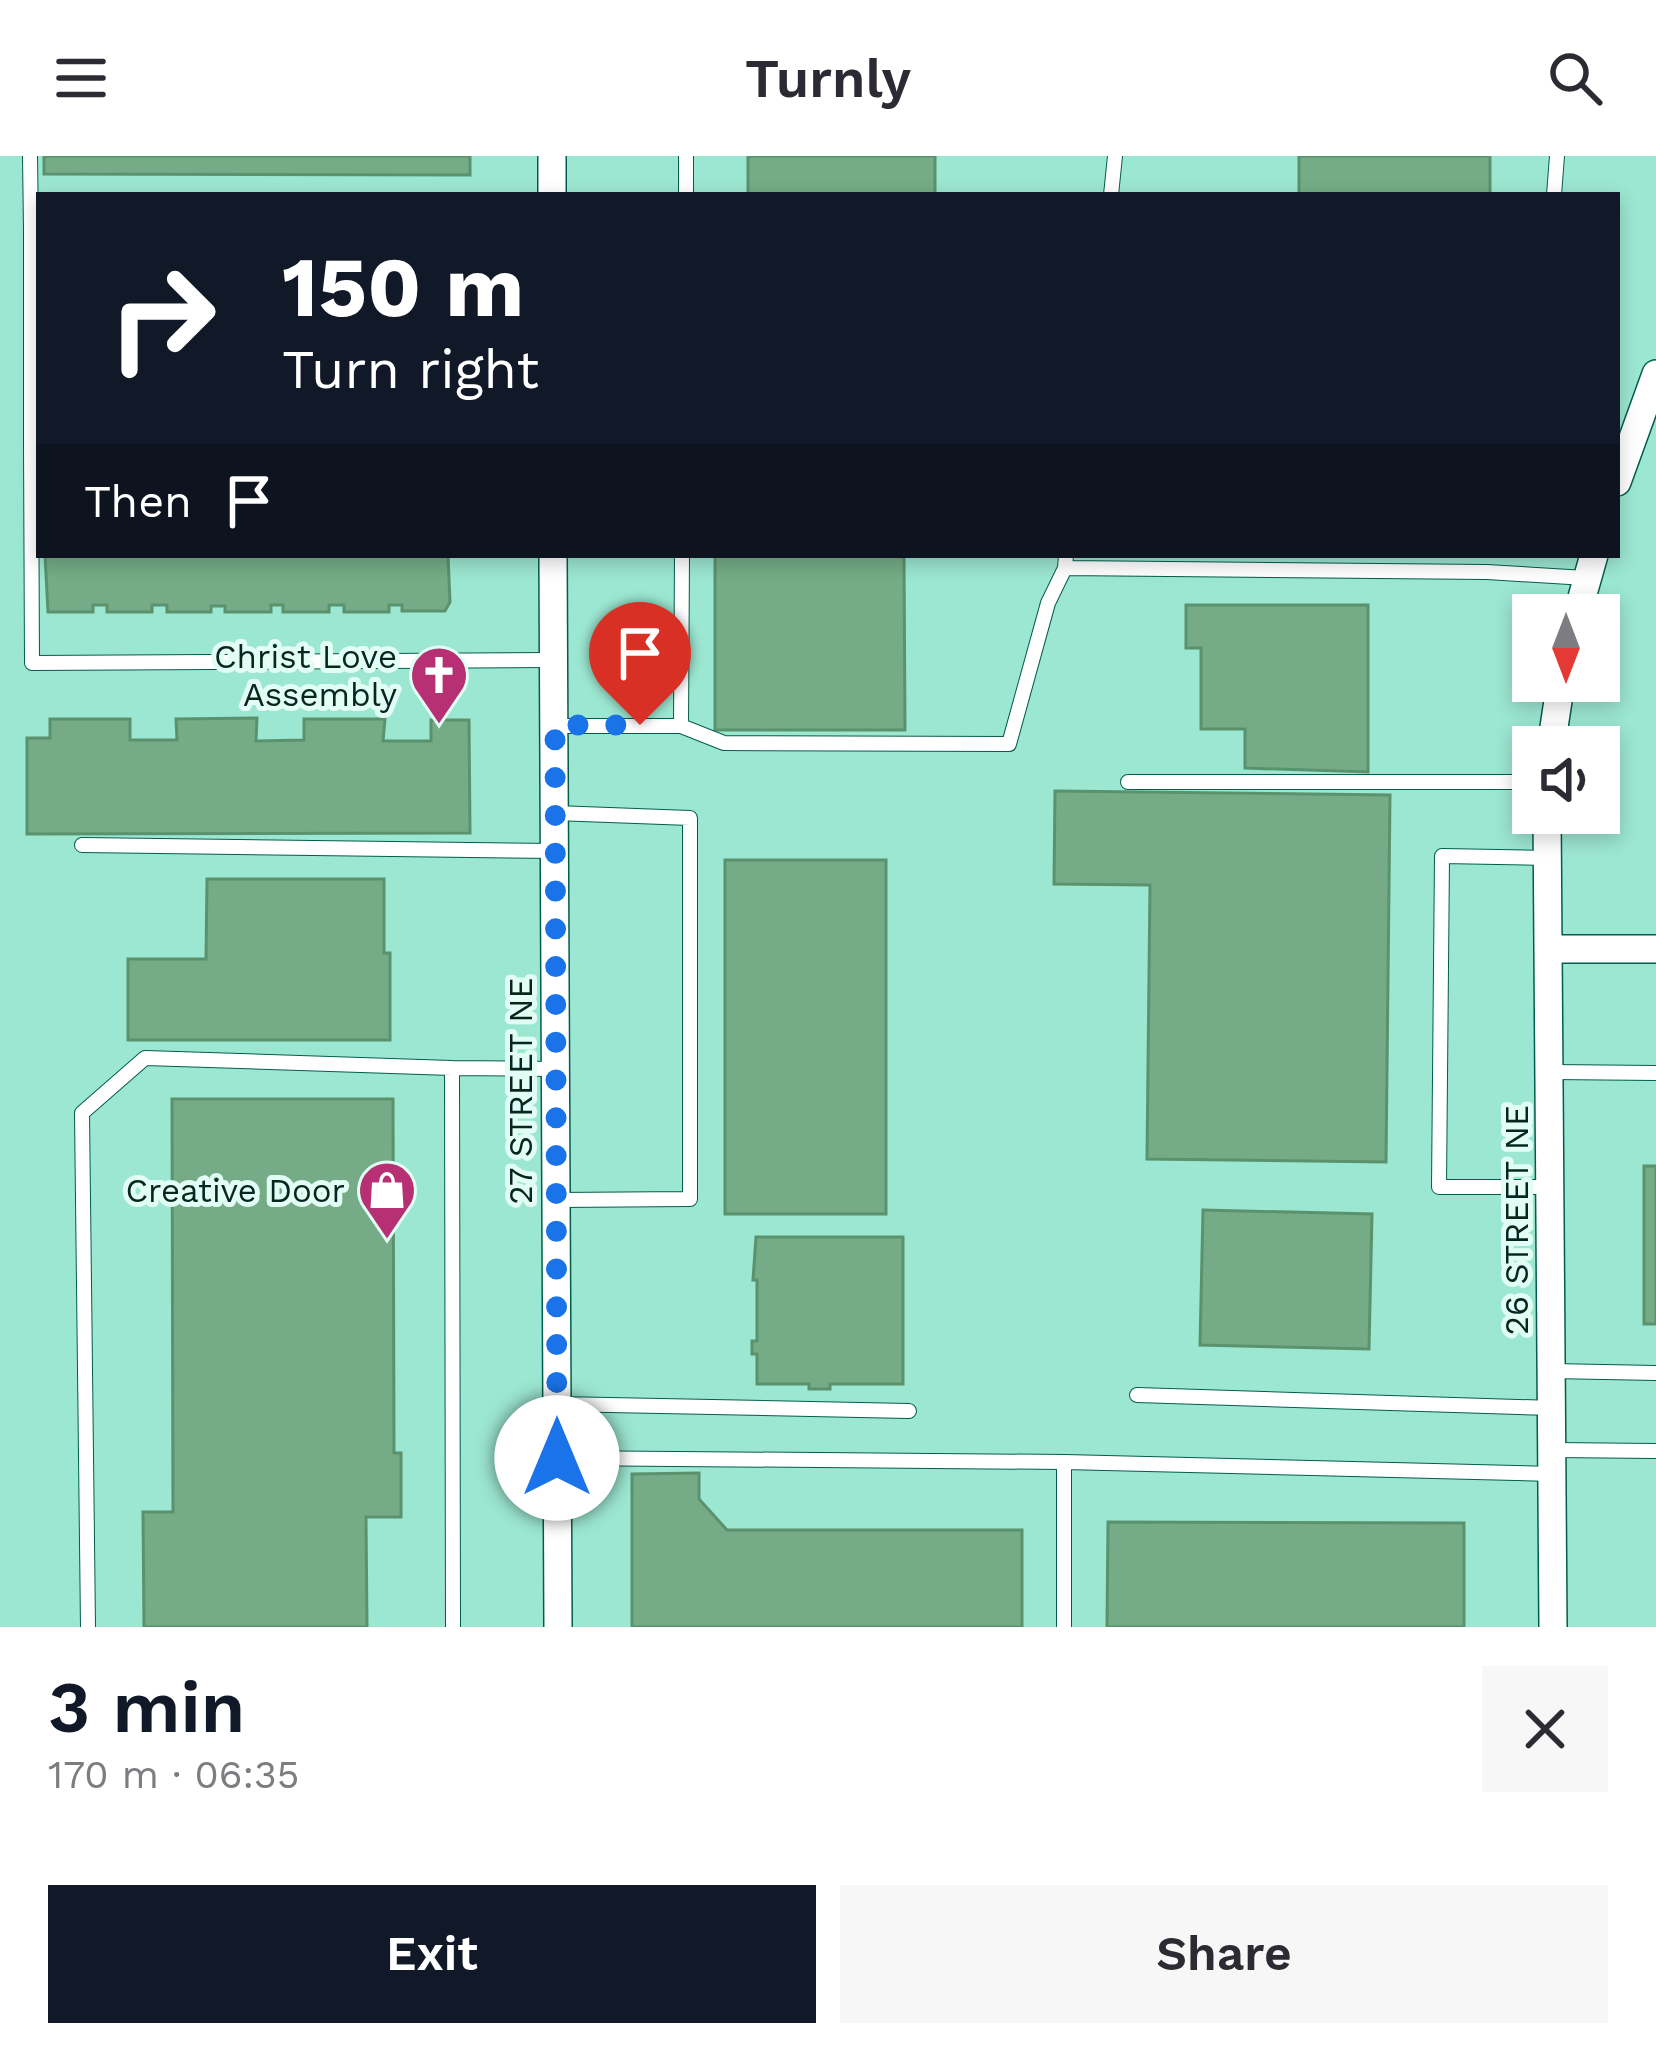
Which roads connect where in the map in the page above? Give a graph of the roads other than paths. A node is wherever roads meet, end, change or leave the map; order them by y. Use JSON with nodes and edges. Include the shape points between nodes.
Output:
{"nodes":[{"id":1,"x":31,"y":156,"type":"edge"},
{"id":2,"x":552,"y":156,"type":"edge"},
{"id":3,"x":686,"y":156,"type":"edge"},
{"id":4,"x":1115,"y":156,"type":"edge"},
{"id":5,"x":1557,"y":156,"type":"edge"},
{"id":6,"x":552,"y":192,"type":"edge"},
{"id":7,"x":686,"y":192,"type":"edge"},
{"id":8,"x":1111,"y":192,"type":"edge"},
{"id":9,"x":1553,"y":192,"type":"edge"},
{"id":10,"x":35,"y":230,"type":"edge"},
{"id":11,"x":1656,"y":374,"type":"edge"},
{"id":12,"x":35,"y":442,"type":"edge"},
{"id":13,"x":1620,"y":474,"type":"edge"},
{"id":14,"x":553,"y":558,"type":"edge"},
{"id":15,"x":682,"y":558,"type":"edge"},
{"id":16,"x":1487,"y":558,"type":"edge"},
{"id":17,"x":1065,"y":562,"type":"edge"},
{"id":18,"x":1590,"y":566,"type":"edge"},
{"id":19,"x":1487,"y":572,"type":"junction"},
{"id":20,"x":552,"y":660,"type":"junction"},
{"id":21,"x":555,"y":725,"type":"junction"},
{"id":22,"x":681,"y":725,"type":"junction"},
{"id":23,"x":1128,"y":782,"type":"dead end"},
{"id":24,"x":1512,"y":782,"type":"edge"},
{"id":25,"x":555,"y":813,"type":"junction"},
{"id":26,"x":1547,"y":834,"type":"edge"},
{"id":27,"x":82,"y":845,"type":"dead end"},
{"id":28,"x":555,"y":851,"type":"junction"},
{"id":29,"x":1548,"y":857,"type":"junction"},
{"id":30,"x":1550,"y":949,"type":"junction"},
{"id":31,"x":1656,"y":949,"type":"edge"},
{"id":32,"x":452,"y":1068,"type":"junction"},
{"id":33,"x":556,"y":1069,"type":"junction"},
{"id":34,"x":1551,"y":1072,"type":"junction"},
{"id":35,"x":1656,"y":1073,"type":"edge"},
{"id":36,"x":1552,"y":1187,"type":"junction"},
{"id":37,"x":557,"y":1200,"type":"junction"},
{"id":38,"x":1552,"y":1372,"type":"junction"},
{"id":39,"x":1656,"y":1372,"type":"edge"},
{"id":40,"x":1136,"y":1395,"type":"dead end"},
{"id":41,"x":557,"y":1404,"type":"junction"},
{"id":42,"x":1552,"y":1408,"type":"junction"},
{"id":43,"x":908,"y":1411,"type":"dead end"},
{"id":44,"x":1656,"y":1451,"type":"edge"},
{"id":45,"x":557,"y":1458,"type":"junction"},
{"id":46,"x":1064,"y":1462,"type":"junction"},
{"id":47,"x":1552,"y":1462,"type":"junction"},
{"id":48,"x":88,"y":1627,"type":"edge"},
{"id":49,"x":453,"y":1627,"type":"edge"},
{"id":50,"x":558,"y":1627,"type":"edge"},
{"id":51,"x":1064,"y":1627,"type":"edge"},
{"id":52,"x":1553,"y":1627,"type":"edge"}],
"edges":[{"from":1,"to":10,"type":"lane"},
{"from":2,"to":6,"type":"street"},
{"from":3,"to":7,"type":"lane"},
{"from":4,"to":8,"type":"lane"},
{"from":5,"to":9,"type":"lane"},
{"from":10,"to":12,"type":"lane"},
{"from":11,"to":13,"type":"street"},
{"from":12,"to":20,"type":"lane","via":[[32,663]]},
{"from":14,"to":20,"type":"street","name":"27 STREET NE"},
{"from":15,"to":22,"type":"lane"},
{"from":16,"to":19,"type":"lane"},
{"from":17,"to":19,"type":"lane"},
{"from":17,"to":22,"type":"lane","via":[[1009,744],[724,743]]},
{"from":18,"to":19,"type":"lane"},
{"from":20,"to":21,"type":"street","name":"27 STREET NE"},
{"from":21,"to":22,"type":"lane"},
{"from":21,"to":25,"type":"street","name":"27 STREET NE"},
{"from":23,"to":24,"type":"lane"},
{"from":25,"to":28,"type":"street","name":"27 STREET NE"},
{"from":25,"to":37,"type":"lane","via":[[690,818],[690,1198]]},
{"from":26,"to":29,"type":"street","name":"26 STREET NE"},
{"from":27,"to":28,"type":"lane"},
{"from":28,"to":33,"type":"street","name":"27 STREET NE"},
{"from":29,"to":30,"type":"street","name":"26 STREET NE"},
{"from":29,"to":36,"type":"lane","via":[[1442,856],[1438,1187]]},
{"from":30,"to":31,"type":"street"},
{"from":30,"to":34,"type":"street","name":"26 STREET NE"},
{"from":32,"to":33,"type":"lane"},
{"from":32,"to":48,"type":"lane","via":[[146,1058],[82,1113]]},
{"from":32,"to":49,"type":"lane"},
{"from":33,"to":37,"type":"street","name":"27 STREET NE"},
{"from":34,"to":35,"type":"lane"},
{"from":34,"to":36,"type":"street","name":"26 STREET NE"},
{"from":36,"to":38,"type":"street","name":"26 STREET NE"},
{"from":37,"to":41,"type":"street","name":"27 STREET NE"},
{"from":38,"to":39,"type":"lane"},
{"from":38,"to":42,"type":"street","name":"26 STREET NE"},
{"from":40,"to":42,"type":"lane"},
{"from":41,"to":43,"type":"lane"},
{"from":41,"to":45,"type":"street","name":"27 STREET NE"},
{"from":42,"to":47,"type":"street","name":"26 STREET NE"},
{"from":44,"to":47,"type":"lane"},
{"from":45,"to":46,"type":"lane"},
{"from":45,"to":50,"type":"street","name":"27 STREET NE"},
{"from":46,"to":47,"type":"lane"},
{"from":46,"to":51,"type":"lane"},
{"from":47,"to":52,"type":"street","name":"26 STREET NE"}]}
